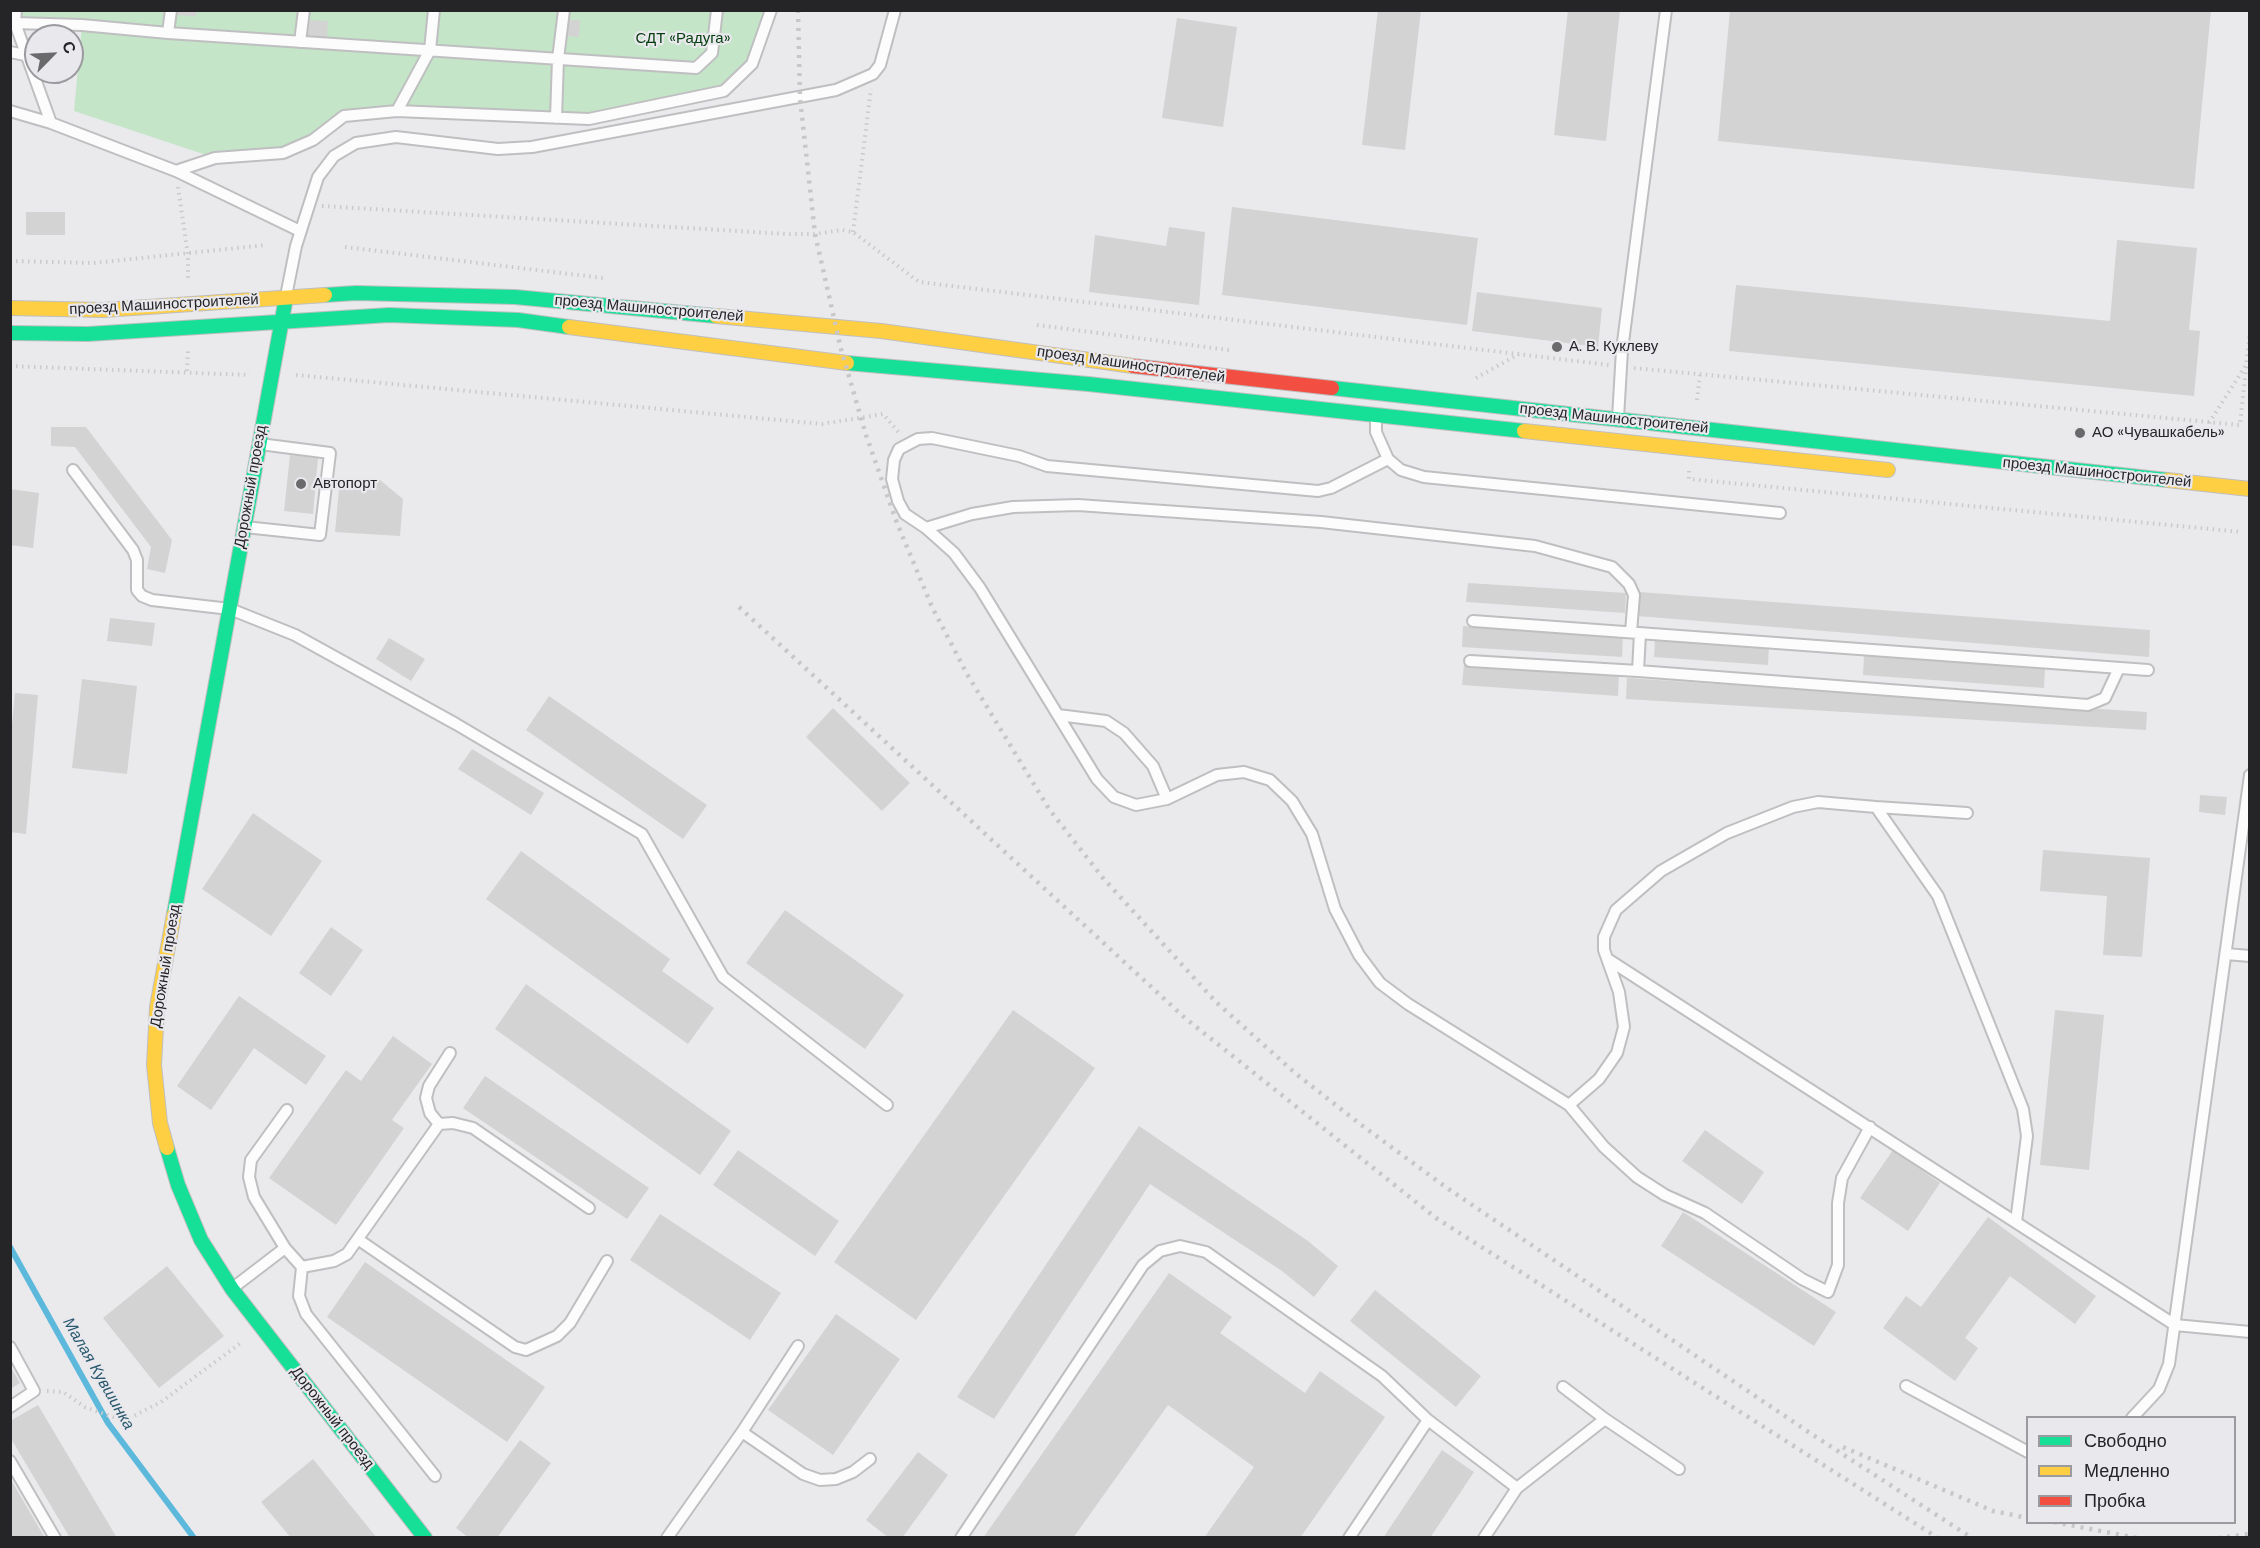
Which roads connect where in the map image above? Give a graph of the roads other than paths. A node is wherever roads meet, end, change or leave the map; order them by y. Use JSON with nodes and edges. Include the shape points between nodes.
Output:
{"nodes":[{"id":1,"x":16,"y":10,"type":"edge"},
{"id":2,"x":171,"y":10,"type":"edge"},
{"id":3,"x":304,"y":10,"type":"edge"},
{"id":4,"x":434,"y":10,"type":"edge"},
{"id":5,"x":564,"y":10,"type":"edge"},
{"id":6,"x":717,"y":10,"type":"edge"},
{"id":7,"x":771,"y":10,"type":"edge"},
{"id":8,"x":895,"y":10,"type":"edge"},
{"id":9,"x":1666,"y":10,"type":"edge"},
{"id":10,"x":15,"y":24,"type":"junction"},
{"id":11,"x":168,"y":33,"type":"junction"},
{"id":12,"x":300,"y":42,"type":"junction"},
{"id":13,"x":430,"y":50,"type":"junction"},
{"id":14,"x":24,"y":52,"type":"edge"},
{"id":15,"x":558,"y":59,"type":"junction"},
{"id":16,"x":36,"y":84,"type":"edge"},
{"id":17,"x":10,"y":111,"type":"edge"},
{"id":18,"x":397,"y":111,"type":"junction"},
{"id":19,"x":556,"y":118,"type":"junction"},
{"id":20,"x":51,"y":123,"type":"junction"},
{"id":21,"x":176,"y":171,"type":"junction"},
{"id":22,"x":300,"y":231,"type":"junction"},
{"id":23,"x":286,"y":297,"type":"junction"},
{"id":24,"x":10,"y":308,"type":"edge"},
{"id":25,"x":282,"y":320,"type":"junction"},
{"id":26,"x":10,"y":333,"type":"edge"},
{"id":27,"x":1379,"y":394,"type":"junction"},
{"id":28,"x":1376,"y":416,"type":"junction"},
{"id":29,"x":1618,"y":419,"type":"junction"},
{"id":30,"x":1617,"y":441,"type":"junction"},
{"id":31,"x":259,"y":444,"type":"junction"},
{"id":32,"x":1388,"y":459,"type":"junction"},
{"id":33,"x":73,"y":470,"type":"dead end"},
{"id":34,"x":1907,"y":472,"type":"dead end"},
{"id":35,"x":2250,"y":489,"type":"edge"},
{"id":36,"x":1780,"y":513,"type":"dead end"},
{"id":37,"x":245,"y":527,"type":"junction"},
{"id":38,"x":926,"y":528,"type":"junction"},
{"id":39,"x":230,"y":609,"type":"junction"},
{"id":40,"x":1473,"y":621,"type":"dead end"},
{"id":41,"x":1636,"y":632,"type":"junction"},
{"id":42,"x":1470,"y":661,"type":"dead end"},
{"id":43,"x":2119,"y":668,"type":"junction"},
{"id":44,"x":2148,"y":670,"type":"dead end"},
{"id":45,"x":1638,"y":671,"type":"junction"},
{"id":46,"x":1058,"y":715,"type":"junction"},
{"id":47,"x":2250,"y":775,"type":"edge"},
{"id":48,"x":1167,"y":799,"type":"junction"},
{"id":49,"x":1876,"y":807,"type":"junction"},
{"id":50,"x":1967,"y":813,"type":"dead end"},
{"id":51,"x":2226,"y":954,"type":"junction"},
{"id":52,"x":2250,"y":956,"type":"edge"},
{"id":53,"x":1609,"y":960,"type":"junction"},
{"id":54,"x":450,"y":1053,"type":"dead end"},
{"id":55,"x":887,"y":1105,"type":"dead end"},
{"id":56,"x":1569,"y":1105,"type":"junction"},
{"id":57,"x":286,"y":1110,"type":"dead end"},
{"id":58,"x":439,"y":1124,"type":"junction"},
{"id":59,"x":1870,"y":1127,"type":"junction"},
{"id":60,"x":589,"y":1208,"type":"dead end"},
{"id":61,"x":2016,"y":1222,"type":"junction"},
{"id":62,"x":359,"y":1240,"type":"junction"},
{"id":63,"x":285,"y":1248,"type":"junction"},
{"id":64,"x":607,"y":1261,"type":"dead end"},
{"id":65,"x":302,"y":1267,"type":"junction"},
{"id":66,"x":232,"y":1289,"type":"junction"},
{"id":67,"x":2175,"y":1325,"type":"junction"},
{"id":68,"x":2250,"y":1332,"type":"edge"},
{"id":69,"x":10,"y":1347,"type":"edge"},
{"id":70,"x":798,"y":1347,"type":"dead end"},
{"id":71,"x":1906,"y":1386,"type":"dead end"},
{"id":72,"x":1563,"y":1387,"type":"dead end"},
{"id":73,"x":10,"y":1407,"type":"edge"},
{"id":74,"x":2134,"y":1416,"type":"edge"},
{"id":75,"x":1605,"y":1419,"type":"junction"},
{"id":76,"x":1428,"y":1420,"type":"junction"},
{"id":77,"x":742,"y":1432,"type":"junction"},
{"id":78,"x":2026,"y":1451,"type":"edge"},
{"id":79,"x":870,"y":1459,"type":"dead end"},
{"id":80,"x":10,"y":1461,"type":"edge"},
{"id":81,"x":1679,"y":1469,"type":"dead end"},
{"id":82,"x":435,"y":1476,"type":"dead end"},
{"id":83,"x":1517,"y":1488,"type":"junction"},
{"id":84,"x":55,"y":1538,"type":"edge"},
{"id":85,"x":425,"y":1538,"type":"edge"},
{"id":86,"x":667,"y":1538,"type":"edge"},
{"id":87,"x":961,"y":1538,"type":"edge"},
{"id":88,"x":1349,"y":1538,"type":"edge"},
{"id":89,"x":1484,"y":1538,"type":"edge"}],
"edges":[{"from":1,"to":10,"type":"lane"},
{"from":2,"to":11,"type":"lane"},
{"from":3,"to":12,"type":"lane"},
{"from":4,"to":13,"type":"lane"},
{"from":5,"to":15,"type":"lane"},
{"from":6,"to":15,"type":"lane","via":[[712,53],[696,68]]},
{"from":7,"to":19,"type":"lane","via":[[752,64],[724,91],[589,119]]},
{"from":8,"to":22,"type":"lane","via":[[880,65],[873,74],[836,90],[532,147],[498,149],[396,137],[356,143],[334,156],[318,177]]},
{"from":9,"to":29,"type":"lane","via":[[1621,366]]},
{"from":10,"to":11,"type":"lane","via":[[82,24]]},
{"from":10,"to":14,"type":"lane"},
{"from":11,"to":12,"type":"lane"},
{"from":12,"to":13,"type":"lane"},
{"from":13,"to":15,"type":"lane"},
{"from":13,"to":18,"type":"lane"},
{"from":15,"to":19,"type":"lane"},
{"from":16,"to":20,"type":"lane"},
{"from":17,"to":20,"type":"lane"},
{"from":18,"to":19,"type":"lane"},
{"from":18,"to":21,"type":"lane","via":[[344,116],[313,140],[283,153],[215,158]]},
{"from":20,"to":21,"type":"lane"},
{"from":21,"to":22,"type":"lane"},
{"from":22,"to":23,"type":"lane"},
{"from":23,"to":24,"type":"main road","name":"проезд Машиностроителей","via":[[103,310]]},
{"from":23,"to":25,"type":"main road","name":"Дорожный проезд"},
{"from":23,"to":27,"type":"main road","name":"проезд Машиностроителей","via":[[431,293],[694,312],[881,331],[1178,372]]},
{"from":25,"to":26,"type":"main road","name":"проезд Машиностроителей","via":[[88,334]]},
{"from":25,"to":28,"type":"main road","name":"проезд Машиностроителей","via":[[389,315],[518,320],[821,361],[1088,384]]},
{"from":25,"to":31,"type":"main road","name":"Дорожный проезд"},
{"from":27,"to":28,"type":"main road"},
{"from":27,"to":29,"type":"main road","name":"проезд Машиностроителей"},
{"from":28,"to":30,"type":"main road","name":"проезд Машиностроителей"},
{"from":28,"to":32,"type":"lane","via":[[1376,432]]},
{"from":29,"to":30,"type":"main road"},
{"from":29,"to":35,"type":"main road","name":"проезд Машиностроителей"},
{"from":30,"to":34,"type":"main road","name":"проезд Машиностроителей"},
{"from":31,"to":37,"type":"main road","name":"Дорожный проезд"},
{"from":31,"to":37,"type":"lane","via":[[330,453],[320,535]]},
{"from":32,"to":36,"type":"lane","via":[[1401,470],[1424,477]]},
{"from":32,"to":38,"type":"lane","via":[[1318,491],[1047,466],[1019,456],[932,438],[907,443],[899,449],[892,479],[905,514]]},
{"from":33,"to":39,"type":"lane","via":[[133,550],[142,596]]},
{"from":37,"to":39,"type":"main road","name":"Дорожный проезд"},
{"from":38,"to":41,"type":"lane","via":[[1003,509],[1078,505],[1320,522],[1535,546],[1612,567],[1634,595]]},
{"from":38,"to":46,"type":"lane","via":[[954,553],[980,588]]},
{"from":39,"to":55,"type":"lane","via":[[295,635],[642,834],[723,977]]},
{"from":39,"to":66,"type":"main road","name":"Дорожный проезд","via":[[157,1007],[154,1065],[160,1123],[178,1185],[201,1240]]},
{"from":40,"to":41,"type":"lane"},
{"from":41,"to":43,"type":"lane"},
{"from":41,"to":45,"type":"lane"},
{"from":42,"to":45,"type":"lane"},
{"from":43,"to":44,"type":"lane"},
{"from":43,"to":45,"type":"lane","via":[[2105,698],[2088,705]]},
{"from":46,"to":48,"type":"lane","via":[[1107,721],[1124,733],[1153,766]]},
{"from":46,"to":48,"type":"lane","via":[[1097,779],[1114,797],[1136,805]]},
{"from":47,"to":51,"type":"lane"},
{"from":48,"to":56,"type":"lane","via":[[1217,776],[1244,772],[1270,780],[1292,801],[1312,834],[1335,909],[1359,955],[1380,983]]},
{"from":49,"to":50,"type":"lane"},
{"from":49,"to":53,"type":"lane","via":[[1818,802],[1793,807],[1727,833],[1661,871],[1616,910],[1604,937]]},
{"from":49,"to":61,"type":"lane","via":[[1938,896],[2023,1109],[2027,1136]]},
{"from":51,"to":52,"type":"lane"},
{"from":51,"to":67,"type":"lane"},
{"from":53,"to":56,"type":"lane","via":[[1624,1026],[1617,1053],[1599,1079]]},
{"from":53,"to":59,"type":"lane"},
{"from":54,"to":58,"type":"lane","via":[[426,1098],[430,1113]]},
{"from":56,"to":59,"type":"lane","via":[[1604,1147],[1637,1177],[1705,1214],[1828,1292],[1838,1265],[1842,1178]]},
{"from":57,"to":63,"type":"lane","via":[[251,1160],[249,1177],[254,1197]]},
{"from":58,"to":60,"type":"lane","via":[[473,1128]]},
{"from":58,"to":62,"type":"lane"},
{"from":59,"to":61,"type":"lane"},
{"from":61,"to":67,"type":"lane"},
{"from":62,"to":64,"type":"lane","via":[[515,1347],[526,1350],[557,1336],[570,1323]]},
{"from":62,"to":65,"type":"lane","via":[[347,1254],[334,1261]]},
{"from":63,"to":65,"type":"lane"},
{"from":63,"to":66,"type":"lane"},
{"from":65,"to":82,"type":"lane","via":[[299,1296],[306,1314]]},
{"from":66,"to":85,"type":"main road","name":"Дорожный проезд","via":[[354,1454]]},
{"from":67,"to":68,"type":"lane"},
{"from":67,"to":74,"type":"lane","via":[[2169,1364],[2159,1389]]},
{"from":69,"to":73,"type":"lane","via":[[34,1391]]},
{"from":70,"to":77,"type":"lane"},
{"from":71,"to":78,"type":"lane"},
{"from":72,"to":75,"type":"lane"},
{"from":75,"to":81,"type":"lane"},
{"from":75,"to":83,"type":"lane"},
{"from":76,"to":83,"type":"lane"},
{"from":76,"to":87,"type":"lane","via":[[1382,1376],[1206,1252],[1180,1246],[1160,1251],[1143,1265]]},
{"from":76,"to":88,"type":"lane"},
{"from":77,"to":79,"type":"lane","via":[[803,1474],[820,1479],[836,1479]]},
{"from":77,"to":86,"type":"lane"},
{"from":80,"to":84,"type":"lane"},
{"from":83,"to":89,"type":"lane"}]}
